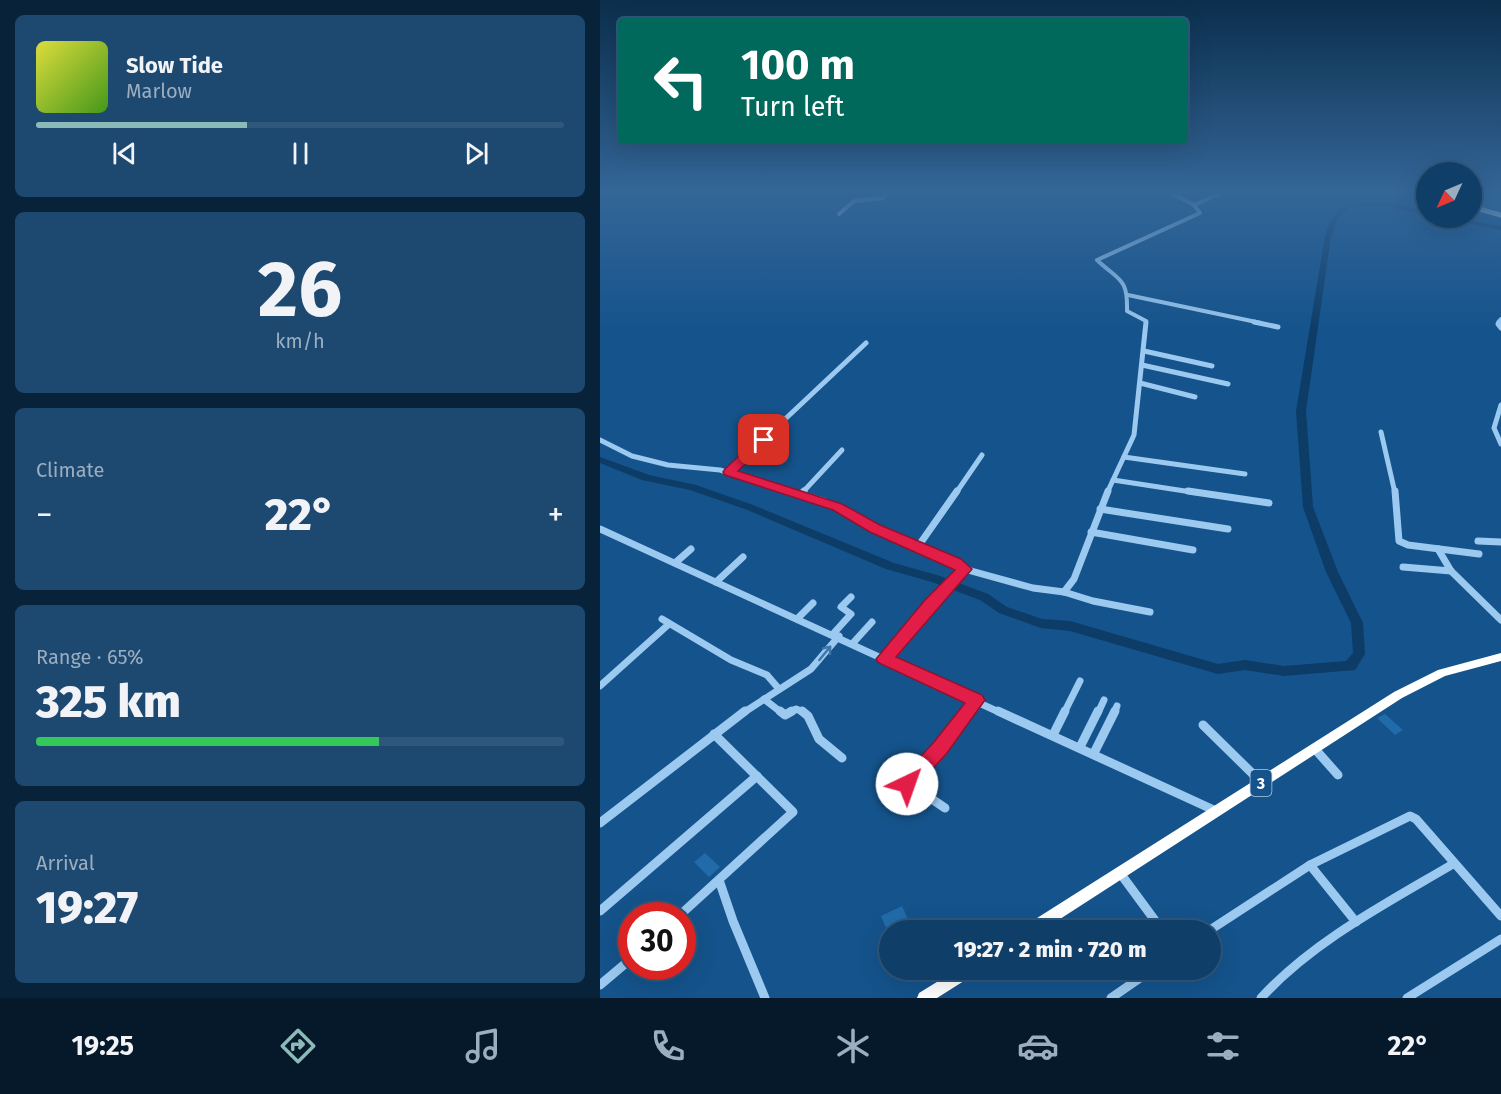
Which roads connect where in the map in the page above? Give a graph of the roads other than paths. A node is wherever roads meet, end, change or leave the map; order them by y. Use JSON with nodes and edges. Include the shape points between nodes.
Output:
{"nodes":[{"id":1,"x":1142,"y":240,"type":"edge"},
{"id":2,"x":1128,"y":295,"type":"junction"},
{"id":3,"x":1501,"y":319,"type":"edge"},
{"id":4,"x":1278,"y":327,"type":"dead end"},
{"id":5,"x":1501,"y":328,"type":"edge"},
{"id":6,"x":866,"y":343,"type":"dead end"},
{"id":7,"x":1144,"y":351,"type":"junction"},
{"id":8,"x":1142,"y":365,"type":"junction"},
{"id":9,"x":1212,"y":366,"type":"dead end"},
{"id":10,"x":1140,"y":383,"type":"junction"},
{"id":11,"x":1228,"y":384,"type":"dead end"},
{"id":12,"x":1195,"y":397,"type":"dead end"},
{"id":13,"x":1501,"y":405,"type":"edge"},
{"id":14,"x":1382,"y":432,"type":"dead end"},
{"id":15,"x":600,"y":440,"type":"edge"},
{"id":16,"x":1501,"y":444,"type":"edge"},
{"id":17,"x":842,"y":450,"type":"dead end"},
{"id":18,"x":982,"y":455,"type":"dead end"},
{"id":19,"x":1125,"y":457,"type":"junction"},
{"id":20,"x":729,"y":472,"type":"junction"},
{"id":21,"x":1245,"y":474,"type":"dead end"},
{"id":22,"x":1113,"y":480,"type":"junction"},
{"id":23,"x":800,"y":495,"type":"junction"},
{"id":24,"x":1269,"y":503,"type":"dead end"},
{"id":25,"x":1100,"y":509,"type":"junction"},
{"id":26,"x":600,"y":529,"type":"edge"},
{"id":27,"x":1228,"y":529,"type":"dead end"},
{"id":28,"x":1091,"y":532,"type":"junction"},
{"id":29,"x":1478,"y":542,"type":"dead end"},
{"id":30,"x":1501,"y":542,"type":"edge"},
{"id":31,"x":917,"y":548,"type":"junction"},
{"id":32,"x":691,"y":549,"type":"dead end"},
{"id":33,"x":1438,"y":549,"type":"junction"},
{"id":34,"x":1193,"y":550,"type":"dead end"},
{"id":35,"x":1479,"y":554,"type":"dead end"},
{"id":36,"x":743,"y":557,"type":"dead end"},
{"id":37,"x":675,"y":563,"type":"junction"},
{"id":38,"x":1403,"y":567,"type":"dead end"},
{"id":39,"x":964,"y":569,"type":"junction"},
{"id":40,"x":1451,"y":571,"type":"junction"},
{"id":41,"x":716,"y":582,"type":"junction"},
{"id":42,"x":1064,"y":592,"type":"junction"},
{"id":43,"x":851,"y":597,"type":"dead end"},
{"id":44,"x":813,"y":603,"type":"dead end"},
{"id":45,"x":1150,"y":612,"type":"dead end"},
{"id":46,"x":662,"y":619,"type":"dead end"},
{"id":47,"x":797,"y":619,"type":"junction"},
{"id":48,"x":1501,"y":620,"type":"edge"},
{"id":49,"x":872,"y":622,"type":"dead end"},
{"id":50,"x":669,"y":624,"type":"junction"},
{"id":51,"x":836,"y":635,"type":"junction"},
{"id":52,"x":853,"y":643,"type":"junction"},
{"id":53,"x":1501,"y":657,"type":"edge"},
{"id":54,"x":885,"y":659,"type":"junction"},
{"id":55,"x":1080,"y":681,"type":"dead end"},
{"id":56,"x":600,"y":686,"type":"edge"},
{"id":57,"x":779,"y":689,"type":"junction"},
{"id":58,"x":764,"y":699,"type":"junction"},
{"id":59,"x":976,"y":700,"type":"junction"},
{"id":60,"x":1104,"y":700,"type":"dead end"},
{"id":61,"x":1117,"y":706,"type":"dead end"},
{"id":62,"x":1203,"y":725,"type":"dead end"},
{"id":63,"x":714,"y":734,"type":"junction"},
{"id":64,"x":1053,"y":735,"type":"junction"},
{"id":65,"x":1080,"y":747,"type":"junction"},
{"id":66,"x":1315,"y":749,"type":"junction"},
{"id":67,"x":1094,"y":753,"type":"junction"},
{"id":68,"x":842,"y":758,"type":"dead end"},
{"id":69,"x":1338,"y":775,"type":"dead end"},
{"id":70,"x":757,"y":776,"type":"junction"},
{"id":71,"x":1262,"y":783,"type":"junction"},
{"id":72,"x":945,"y":808,"type":"dead end"},
{"id":73,"x":1218,"y":812,"type":"junction"},
{"id":74,"x":600,"y":823,"type":"edge"},
{"id":75,"x":1453,"y":864,"type":"junction"},
{"id":76,"x":1310,"y":865,"type":"junction"},
{"id":77,"x":1120,"y":873,"type":"junction"},
{"id":78,"x":719,"y":880,"type":"junction"},
{"id":79,"x":694,"y":902,"type":"edge"},
{"id":80,"x":600,"y":911,"type":"edge"},
{"id":81,"x":1501,"y":916,"type":"edge"},
{"id":82,"x":1047,"y":920,"type":"edge"},
{"id":83,"x":1155,"y":920,"type":"edge"},
{"id":84,"x":1356,"y":922,"type":"junction"},
{"id":85,"x":1221,"y":923,"type":"edge"},
{"id":86,"x":1501,"y":939,"type":"edge"},
{"id":87,"x":618,"y":969,"type":"edge"},
{"id":88,"x":953,"y":980,"type":"edge"},
{"id":89,"x":1137,"y":980,"type":"edge"},
{"id":90,"x":600,"y":984,"type":"edge"},
{"id":91,"x":765,"y":998,"type":"edge"},
{"id":92,"x":924,"y":998,"type":"edge"},
{"id":93,"x":1111,"y":998,"type":"edge"},
{"id":94,"x":1261,"y":998,"type":"edge"},
{"id":95,"x":1407,"y":998,"type":"edge"}],
"edges":[{"from":1,"to":2,"type":"street","via":[[1097,260],[1123,279]]},
{"from":2,"to":4,"type":"street"},
{"from":2,"to":7,"type":"street","via":[[1127,311],[1146,321]]},
{"from":3,"to":5,"type":"street"},
{"from":6,"to":20,"type":"street"},
{"from":7,"to":8,"type":"street"},
{"from":7,"to":9,"type":"street"},
{"from":8,"to":10,"type":"street"},
{"from":8,"to":11,"type":"street"},
{"from":10,"to":12,"type":"street"},
{"from":10,"to":19,"type":"street","via":[[1136,428]]},
{"from":13,"to":16,"type":"street","via":[[1494,428]]},
{"from":14,"to":33,"type":"street","via":[[1395,491],[1397,538],[1408,545]]},
{"from":15,"to":20,"type":"street","via":[[632,456],[668,465]]},
{"from":17,"to":23,"type":"street"},
{"from":18,"to":31,"type":"street"},
{"from":19,"to":21,"type":"street"},
{"from":19,"to":22,"type":"street"},
{"from":20,"to":23,"type":"street"},
{"from":22,"to":24,"type":"street"},
{"from":22,"to":25,"type":"street"},
{"from":23,"to":31,"type":"street","via":[[838,507]]},
{"from":25,"to":27,"type":"street"},
{"from":25,"to":28,"type":"street"},
{"from":26,"to":37,"type":"street"},
{"from":28,"to":34,"type":"street"},
{"from":28,"to":42,"type":"street","via":[[1074,579]]},
{"from":29,"to":30,"type":"street"},
{"from":31,"to":39,"type":"street","via":[[956,562]]},
{"from":32,"to":37,"type":"street"},
{"from":33,"to":35,"type":"street"},
{"from":33,"to":40,"type":"street"},
{"from":36,"to":41,"type":"street"},
{"from":37,"to":41,"type":"street"},
{"from":38,"to":40,"type":"street"},
{"from":39,"to":42,"type":"street","via":[[1039,590]]},
{"from":39,"to":54,"type":"street"},
{"from":40,"to":48,"type":"street"},
{"from":41,"to":47,"type":"street"},
{"from":42,"to":45,"type":"street"},
{"from":43,"to":51,"type":"street","via":[[841,607],[851,614]]},
{"from":44,"to":47,"type":"street"},
{"from":46,"to":50,"type":"street"},
{"from":47,"to":51,"type":"street"},
{"from":49,"to":52,"type":"street"},
{"from":50,"to":56,"type":"street"},
{"from":50,"to":57,"type":"street","via":[[731,660],[767,675]]},
{"from":51,"to":52,"type":"street"},
{"from":57,"to":51,"type":"street","one_way":true,"via":[[811,669]]},
{"from":52,"to":54,"type":"street"},
{"from":53,"to":66,"type":"highway","number":"3","via":[[1424,681]]},
{"from":54,"to":59,"type":"street"},
{"from":55,"to":64,"type":"street"},
{"from":57,"to":58,"type":"street"},
{"from":58,"to":63,"type":"street"},
{"from":58,"to":68,"type":"street","via":[[785,715],[796,709],[804,711],[810,716],[817,736]]},
{"from":59,"to":64,"type":"street"},
{"from":59,"to":72,"type":"street","via":[[941,748],[906,783]]},
{"from":60,"to":65,"type":"street"},
{"from":61,"to":67,"type":"street"},
{"from":62,"to":71,"type":"street"},
{"from":63,"to":70,"type":"street"},
{"from":63,"to":74,"type":"street"},
{"from":64,"to":65,"type":"street"},
{"from":65,"to":67,"type":"street"},
{"from":66,"to":69,"type":"street"},
{"from":66,"to":71,"type":"highway","number":"3"},
{"from":67,"to":73,"type":"street"},
{"from":70,"to":78,"type":"street","via":[[794,812]]},
{"from":70,"to":80,"type":"street"},
{"from":71,"to":73,"type":"highway","number":"3"},
{"from":73,"to":77,"type":"highway","number":"3"},
{"from":75,"to":76,"type":"street","via":[[1410,816]]},
{"from":75,"to":81,"type":"street"},
{"from":75,"to":84,"type":"street"},
{"from":76,"to":84,"type":"street"},
{"from":76,"to":85,"type":"street"},
{"from":77,"to":82,"type":"highway","number":"3"},
{"from":77,"to":83,"type":"street"},
{"from":78,"to":79,"type":"street"},
{"from":78,"to":91,"type":"street"},
{"from":84,"to":94,"type":"street","via":[[1281,976]]},
{"from":86,"to":95,"type":"street"},
{"from":87,"to":90,"type":"street"},
{"from":88,"to":92,"type":"highway"},
{"from":89,"to":93,"type":"street"}]}
